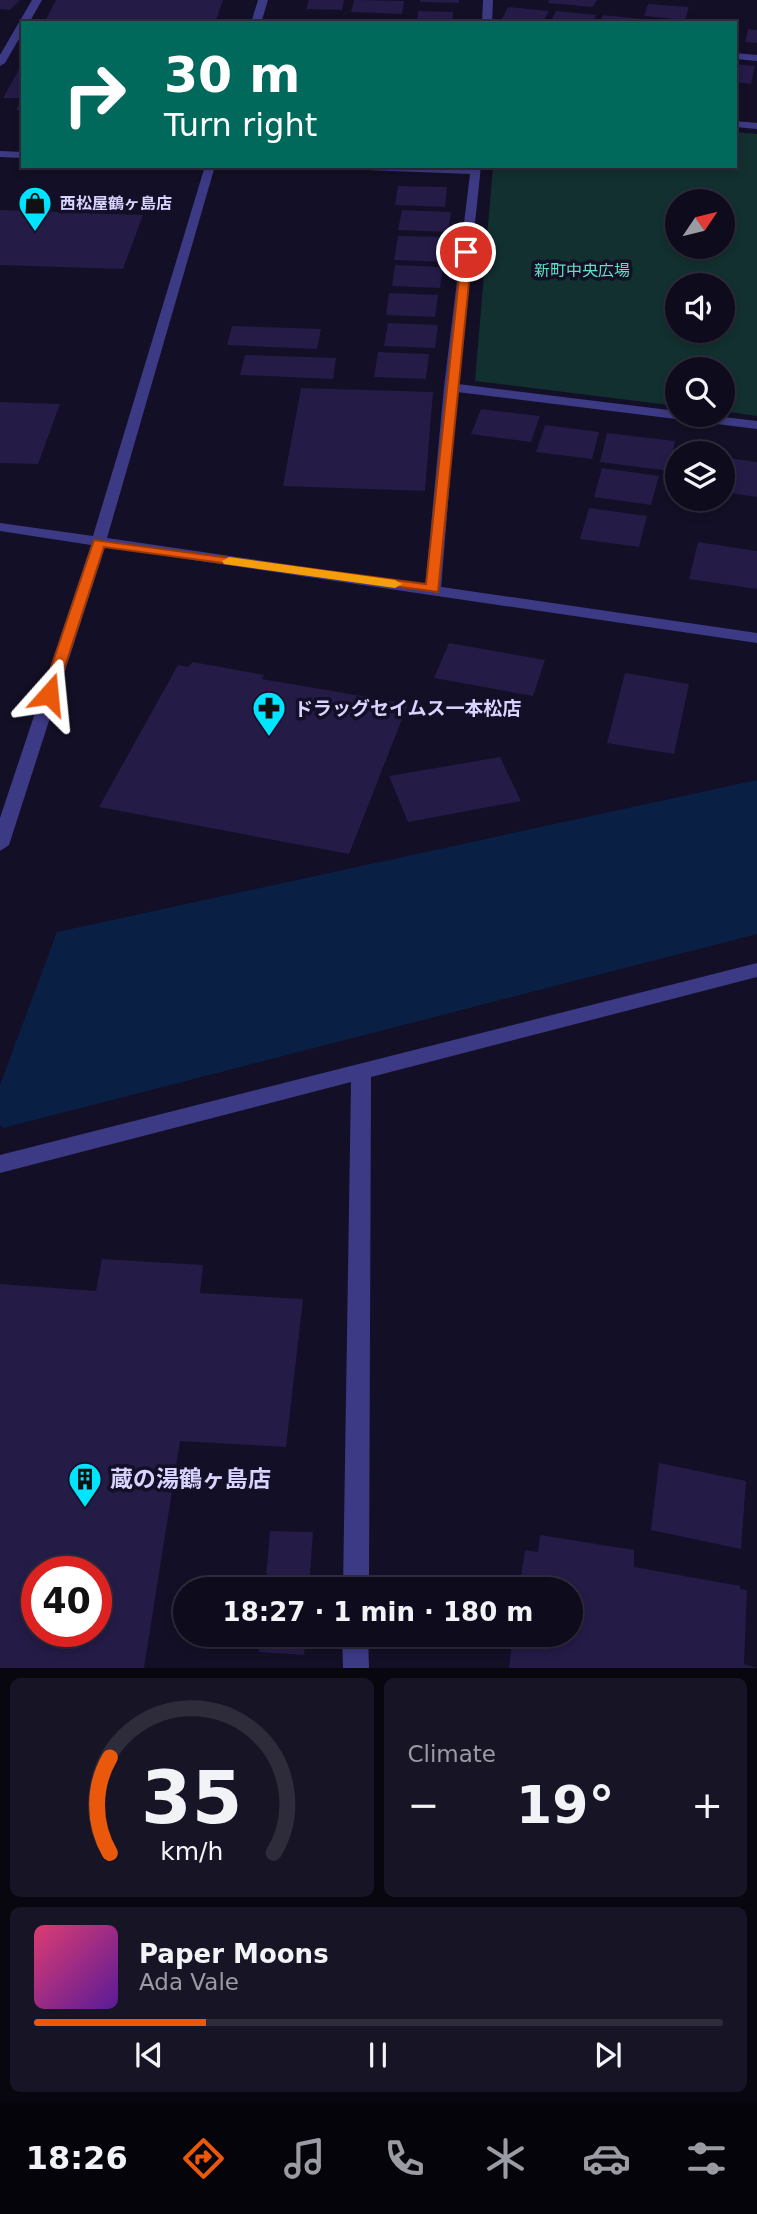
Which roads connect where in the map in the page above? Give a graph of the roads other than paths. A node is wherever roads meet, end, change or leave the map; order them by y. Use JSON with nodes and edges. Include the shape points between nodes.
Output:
{"nodes":[{"id":1,"x":37,"y":0,"type":"edge"},
{"id":2,"x":263,"y":0,"type":"edge"},
{"id":3,"x":488,"y":0,"type":"edge"},
{"id":4,"x":24,"y":21,"type":"edge"},
{"id":5,"x":257,"y":21,"type":"edge"},
{"id":6,"x":487,"y":21,"type":"edge"},
{"id":7,"x":21,"y":26,"type":"edge"},
{"id":8,"x":3,"y":52,"type":"edge"},
{"id":9,"x":737,"y":56,"type":"edge"},
{"id":10,"x":757,"y":58,"type":"edge"},
{"id":11,"x":0,"y":63,"type":"edge"},
{"id":12,"x":737,"y":124,"type":"edge"},
{"id":13,"x":757,"y":126,"type":"edge"},
{"id":14,"x":0,"y":154,"type":"edge"},
{"id":15,"x":21,"y":155,"type":"edge"},
{"id":16,"x":210,"y":168,"type":"edge"},
{"id":17,"x":431,"y":168,"type":"edge"},
{"id":18,"x":476,"y":169,"type":"edge"},
{"id":19,"x":451,"y":387,"type":"junction"},
{"id":20,"x":757,"y":425,"type":"edge"},
{"id":21,"x":0,"y":527,"type":"edge"},
{"id":22,"x":99,"y":542,"type":"junction"},
{"id":23,"x":433,"y":589,"type":"junction"},
{"id":24,"x":757,"y":638,"type":"edge"},
{"id":25,"x":0,"y":845,"type":"edge"},
{"id":26,"x":757,"y":970,"type":"edge"},
{"id":27,"x":361,"y":1072,"type":"junction"},
{"id":28,"x":0,"y":1164,"type":"edge"},
{"id":29,"x":356,"y":1577,"type":"edge"},
{"id":30,"x":355,"y":1647,"type":"edge"},
{"id":31,"x":356,"y":1668,"type":"edge"}],
"edges":[{"from":1,"to":4,"type":"street"},
{"from":2,"to":5,"type":"street"},
{"from":3,"to":6,"type":"street"},
{"from":7,"to":8,"type":"street"},
{"from":8,"to":11,"type":"street"},
{"from":9,"to":10,"type":"street"},
{"from":12,"to":13,"type":"street"},
{"from":14,"to":15,"type":"street"},
{"from":16,"to":22,"type":"street"},
{"from":17,"to":18,"type":"street"},
{"from":18,"to":19,"type":"street"},
{"from":19,"to":20,"type":"street"},
{"from":19,"to":23,"type":"street"},
{"from":21,"to":22,"type":"street"},
{"from":22,"to":23,"type":"street"},
{"from":22,"to":25,"type":"street"},
{"from":23,"to":24,"type":"street"},
{"from":26,"to":27,"type":"street"},
{"from":27,"to":28,"type":"street"},
{"from":27,"to":29,"type":"street"},
{"from":30,"to":31,"type":"street"}]}
